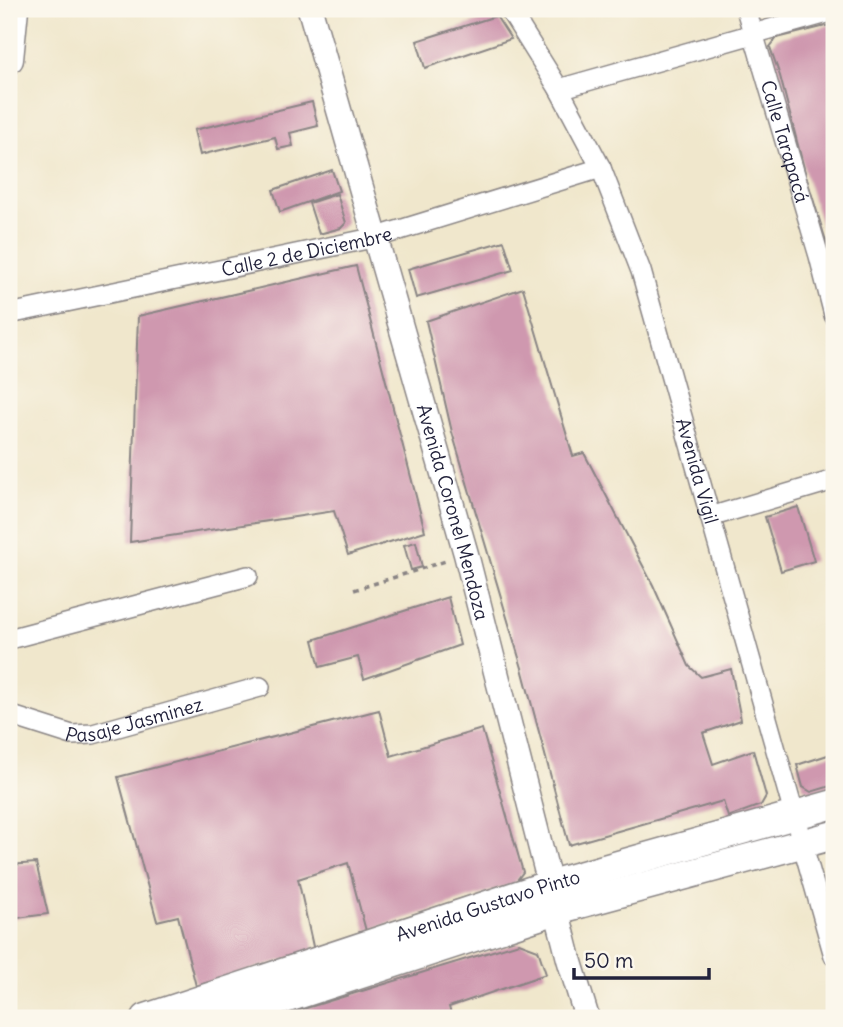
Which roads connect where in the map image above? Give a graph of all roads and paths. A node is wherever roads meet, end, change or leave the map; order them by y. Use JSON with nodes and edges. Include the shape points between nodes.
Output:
{"nodes":[{"id":1,"x":14,"y":9,"type":"edge"},
{"id":2,"x":310,"y":9,"type":"edge"},
{"id":3,"x":509,"y":9,"type":"edge"},
{"id":4,"x":746,"y":9,"type":"edge"},
{"id":5,"x":834,"y":11,"type":"edge"},
{"id":6,"x":753,"y":33,"type":"junction"},
{"id":7,"x":9,"y":59,"type":"edge"},
{"id":8,"x":559,"y":89,"type":"junction"},
{"id":9,"x":601,"y":168,"type":"junction"},
{"id":10,"x":377,"y":237,"type":"junction"},
{"id":11,"x":9,"y":314,"type":"edge"},
{"id":12,"x":834,"y":315,"type":"edge"},
{"id":13,"x":834,"y":480,"type":"edge"},
{"id":14,"x":710,"y":517,"type":"junction"},
{"id":15,"x":466,"y":554,"type":"junction"},
{"id":16,"x":248,"y":576,"type":"dead end"},
{"id":17,"x":354,"y":590,"type":"dead end"},
{"id":18,"x":9,"y":639,"type":"edge"},
{"id":19,"x":260,"y":687,"type":"dead end"},
{"id":20,"x":9,"y":715,"type":"edge"},
{"id":21,"x":834,"y":804,"type":"edge"},
{"id":22,"x":794,"y":816,"type":"junction"},
{"id":23,"x":834,"y":835,"type":"edge"},
{"id":24,"x":803,"y":844,"type":"junction"},
{"id":25,"x":554,"y":897,"type":"junction"},
{"id":26,"x":834,"y":956,"type":"edge"},
{"id":27,"x":146,"y":1018,"type":"edge"},
{"id":28,"x":226,"y":1018,"type":"edge"},
{"id":29,"x":587,"y":1018,"type":"edge"}],
"edges":[{"from":1,"to":7,"type":"main road"},
{"from":2,"to":10,"type":"street","name":"Avenida Coronel Mendoza"},
{"from":3,"to":8,"type":"street","name":"Avenida Vigil"},
{"from":4,"to":6,"type":"street","name":"Calle Tarapacá"},
{"from":5,"to":6,"type":"street"},
{"from":6,"to":8,"type":"street"},
{"from":6,"to":12,"type":"street","name":"Calle Tarapacá"},
{"from":8,"to":9,"type":"street","name":"Avenida Vigil"},
{"from":9,"to":10,"type":"street","name":"Calle 2 de Diciembre"},
{"from":9,"to":14,"type":"street","name":"Avenida Vigil","via":[[641,271]]},
{"from":10,"to":11,"type":"street","name":"Calle 2 de Diciembre"},
{"from":10,"to":15,"type":"street","name":"Avenida Coronel Mendoza"},
{"from":13,"to":14,"type":"street"},
{"from":14,"to":22,"type":"street","name":"Avenida Vigil"},
{"from":15,"to":17,"type":"path"},
{"from":15,"to":25,"type":"street","name":"Avenida Coronel Mendoza"},
{"from":16,"to":18,"type":"street"},
{"from":19,"to":20,"type":"street","name":"Pasaje Jasminez","via":[[93,734],[72,735]]},
{"from":21,"to":22,"type":"main road","name":"Avenida Gustavo Pinto"},
{"from":22,"to":24,"type":"street","name":"Avenida Vigil"},
{"from":22,"to":25,"type":"main road","name":"Avenida Gustavo Pinto"},
{"from":23,"to":24,"type":"main road","name":"Avenida Gustavo Pinto"},
{"from":24,"to":25,"type":"main road","name":"Avenida Gustavo Pinto"},
{"from":24,"to":26,"type":"street","name":"Avenida Vigil"},
{"from":25,"to":27,"type":"main road","name":"Avenida Gustavo Pinto"},
{"from":25,"to":28,"type":"main road","name":"Avenida Gustavo Pinto"},
{"from":25,"to":29,"type":"street","name":"Avenida Coronel Mendoza"}]}
